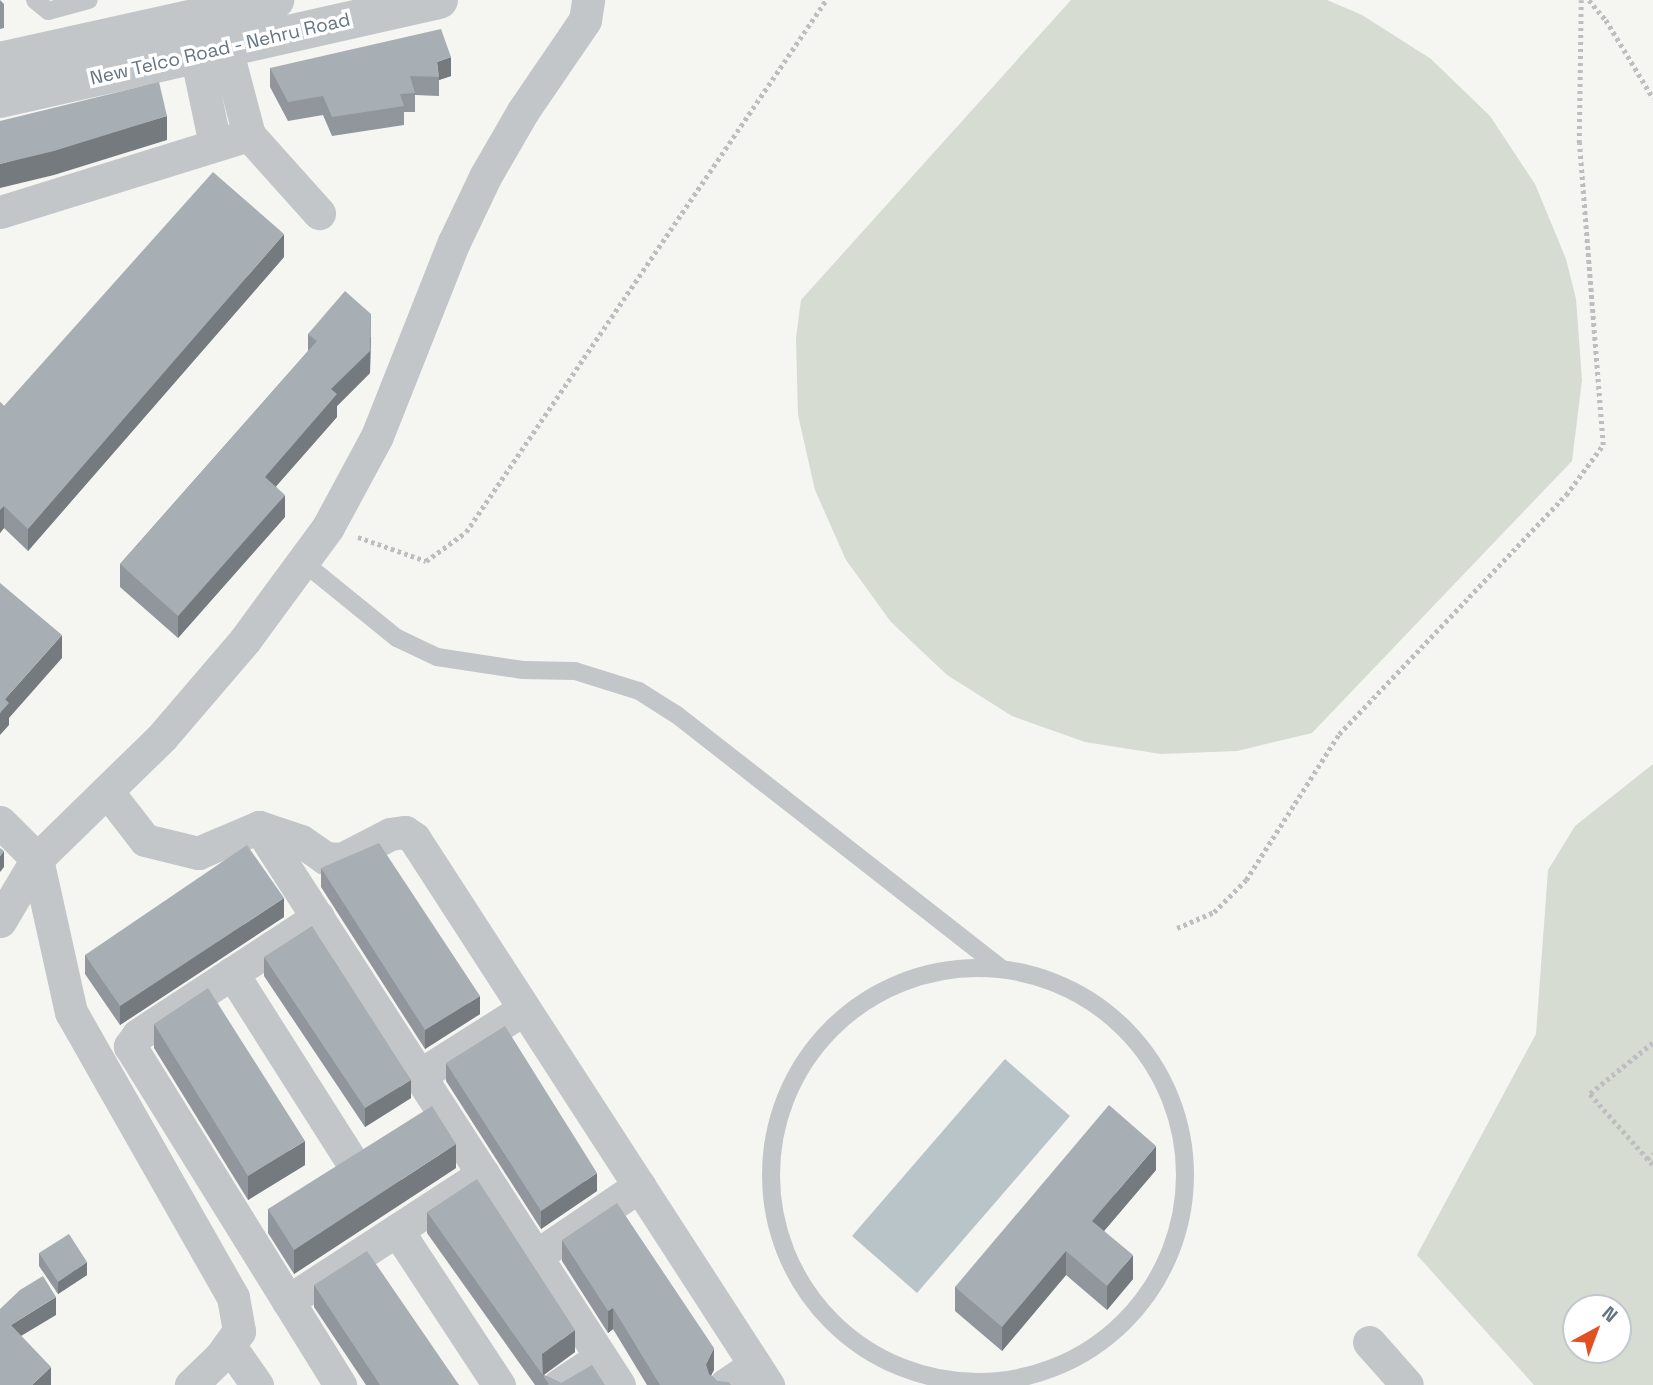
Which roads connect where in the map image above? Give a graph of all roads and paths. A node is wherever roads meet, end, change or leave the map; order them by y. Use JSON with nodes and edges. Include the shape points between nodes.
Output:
{"nodes":[{"id":1,"x":35,"y":0,"type":"edge"},
{"id":2,"x":89,"y":0,"type":"edge"},
{"id":3,"x":275,"y":0,"type":"edge"},
{"id":4,"x":439,"y":0,"type":"edge"},
{"id":5,"x":588,"y":0,"type":"edge"},
{"id":6,"x":826,"y":0,"type":"edge"},
{"id":7,"x":1581,"y":0,"type":"edge"},
{"id":8,"x":1589,"y":0,"type":"edge"},
{"id":9,"x":222,"y":31,"type":"edge"},
{"id":10,"x":0,"y":61,"type":"edge"},
{"id":11,"x":1653,"y":98,"type":"edge"},
{"id":12,"x":0,"y":99,"type":"edge"},
{"id":13,"x":249,"y":135,"type":"junction"},
{"id":14,"x":215,"y":144,"type":"junction"},
{"id":15,"x":0,"y":212,"type":"edge"},
{"id":16,"x":319,"y":214,"type":"dead end"},
{"id":17,"x":328,"y":527,"type":"junction"},
{"id":18,"x":303,"y":562,"type":"junction"},
{"id":19,"x":107,"y":791,"type":"junction"},
{"id":20,"x":0,"y":822,"type":"edge"},
{"id":21,"x":259,"y":827,"type":"junction"},
{"id":22,"x":37,"y":859,"type":"junction"},
{"id":23,"x":318,"y":917,"type":"junction"},
{"id":24,"x":0,"y":921,"type":"edge"},
{"id":25,"x":1177,"y":928,"type":"dead end"},
{"id":26,"x":1001,"y":968,"type":"junction"},
{"id":27,"x":232,"y":974,"type":"junction"},
{"id":28,"x":524,"y":1009,"type":"junction"},
{"id":29,"x":1653,"y":1043,"type":"edge"},
{"id":30,"x":420,"y":1075,"type":"junction"},
{"id":31,"x":1653,"y":1154,"type":"edge"},
{"id":32,"x":1647,"y":1159,"type":"junction"},
{"id":33,"x":1653,"y":1165,"type":"edge"},
{"id":34,"x":483,"y":1174,"type":"junction"},
{"id":35,"x":317,"y":1179,"type":"edge"},
{"id":36,"x":639,"y":1186,"type":"junction"},
{"id":37,"x":274,"y":1206,"type":"edge"},
{"id":38,"x":241,"y":1227,"type":"junction"},
{"id":39,"x":397,"y":1230,"type":"junction"},
{"id":40,"x":537,"y":1256,"type":"junction"},
{"id":41,"x":288,"y":1301,"type":"junction"},
{"id":42,"x":1369,"y":1342,"type":"dead end"},
{"id":43,"x":229,"y":1345,"type":"junction"},
{"id":44,"x":601,"y":1356,"type":"junction"},
{"id":45,"x":761,"y":1375,"type":"edge"},
{"id":46,"x":191,"y":1385,"type":"edge"},
{"id":47,"x":257,"y":1385,"type":"edge"},
{"id":48,"x":340,"y":1385,"type":"edge"},
{"id":49,"x":499,"y":1385,"type":"edge"},
{"id":50,"x":559,"y":1385,"type":"edge"},
{"id":51,"x":619,"y":1385,"type":"edge"},
{"id":52,"x":725,"y":1385,"type":"edge"},
{"id":53,"x":1407,"y":1385,"type":"edge"}],
"edges":[{"from":1,"to":2,"type":"lane","via":[[48,11]]},
{"from":3,"to":9,"type":"street","name":"New Telco Road - Nehru Road"},
{"from":4,"to":9,"type":"street","name":"New Telco Road - Nehru Road"},
{"from":5,"to":17,"type":"street","via":[[585,20],[486,175],[454,242],[377,436]]},
{"from":6,"to":17,"type":"path","via":[[466,533],[426,561]]},
{"from":7,"to":25,"type":"path","via":[[1579,143],[1603,445],[1566,495],[1339,734],[1246,880],[1214,912]]},
{"from":8,"to":11,"type":"path"},
{"from":9,"to":10,"type":"street","name":"New Telco Road - Nehru Road"},
{"from":9,"to":12,"type":"street","name":"New Telco Road - Nehru Road"},
{"from":9,"to":13,"type":"street"},
{"from":9,"to":14,"type":"street"},
{"from":13,"to":14,"type":"street"},
{"from":13,"to":16,"type":"street"},
{"from":14,"to":15,"type":"street"},
{"from":17,"to":18,"type":"street"},
{"from":18,"to":19,"type":"street","via":[[162,737]]},
{"from":18,"to":26,"type":"lane","via":[[397,638],[437,657],[523,670],[575,671],[639,691],[677,715]]},
{"from":19,"to":21,"type":"street","via":[[145,840],[198,853]]},
{"from":19,"to":22,"type":"street"},
{"from":20,"to":22,"type":"street"},
{"from":21,"to":23,"type":"street"},
{"from":21,"to":28,"type":"street","via":[[302,841],[325,858],[342,859],[390,834],[405,832],[414,838]]},
{"from":22,"to":24,"type":"street"},
{"from":22,"to":43,"type":"street","via":[[71,1012],[233,1297],[239,1331]]},
{"from":23,"to":27,"type":"street"},
{"from":23,"to":30,"type":"street"},
{"from":26,"to":26,"type":"lane","via":[[1072,990],[1112,1018],[1153,1065],[1181,1134],[1184,1208],[1159,1278],[1111,1335],[1047,1371],[974,1382],[901,1368],[867,1351],[813,1300],[779,1234],[771,1198],[770,1160],[784,1100],[806,1056],[859,1004],[926,973]]},
{"from":27,"to":35,"type":"street","via":[[361,1152]]},
{"from":27,"to":38,"type":"street","via":[[138,1035],[130,1046]]},
{"from":28,"to":30,"type":"street"},
{"from":28,"to":36,"type":"street"},
{"from":29,"to":32,"type":"path","via":[[1590,1094]]},
{"from":30,"to":34,"type":"street","via":[[427,1110]]},
{"from":31,"to":32,"type":"path"},
{"from":32,"to":33,"type":"path"},
{"from":34,"to":39,"type":"street"},
{"from":34,"to":40,"type":"street"},
{"from":36,"to":40,"type":"street"},
{"from":36,"to":45,"type":"street"},
{"from":37,"to":38,"type":"street"},
{"from":38,"to":41,"type":"street"},
{"from":39,"to":41,"type":"street"},
{"from":39,"to":49,"type":"street"},
{"from":40,"to":44,"type":"street"},
{"from":41,"to":48,"type":"street"},
{"from":42,"to":53,"type":"street"},
{"from":43,"to":46,"type":"street"},
{"from":43,"to":47,"type":"street"},
{"from":44,"to":50,"type":"street"},
{"from":44,"to":51,"type":"street"},
{"from":45,"to":52,"type":"street"}]}
